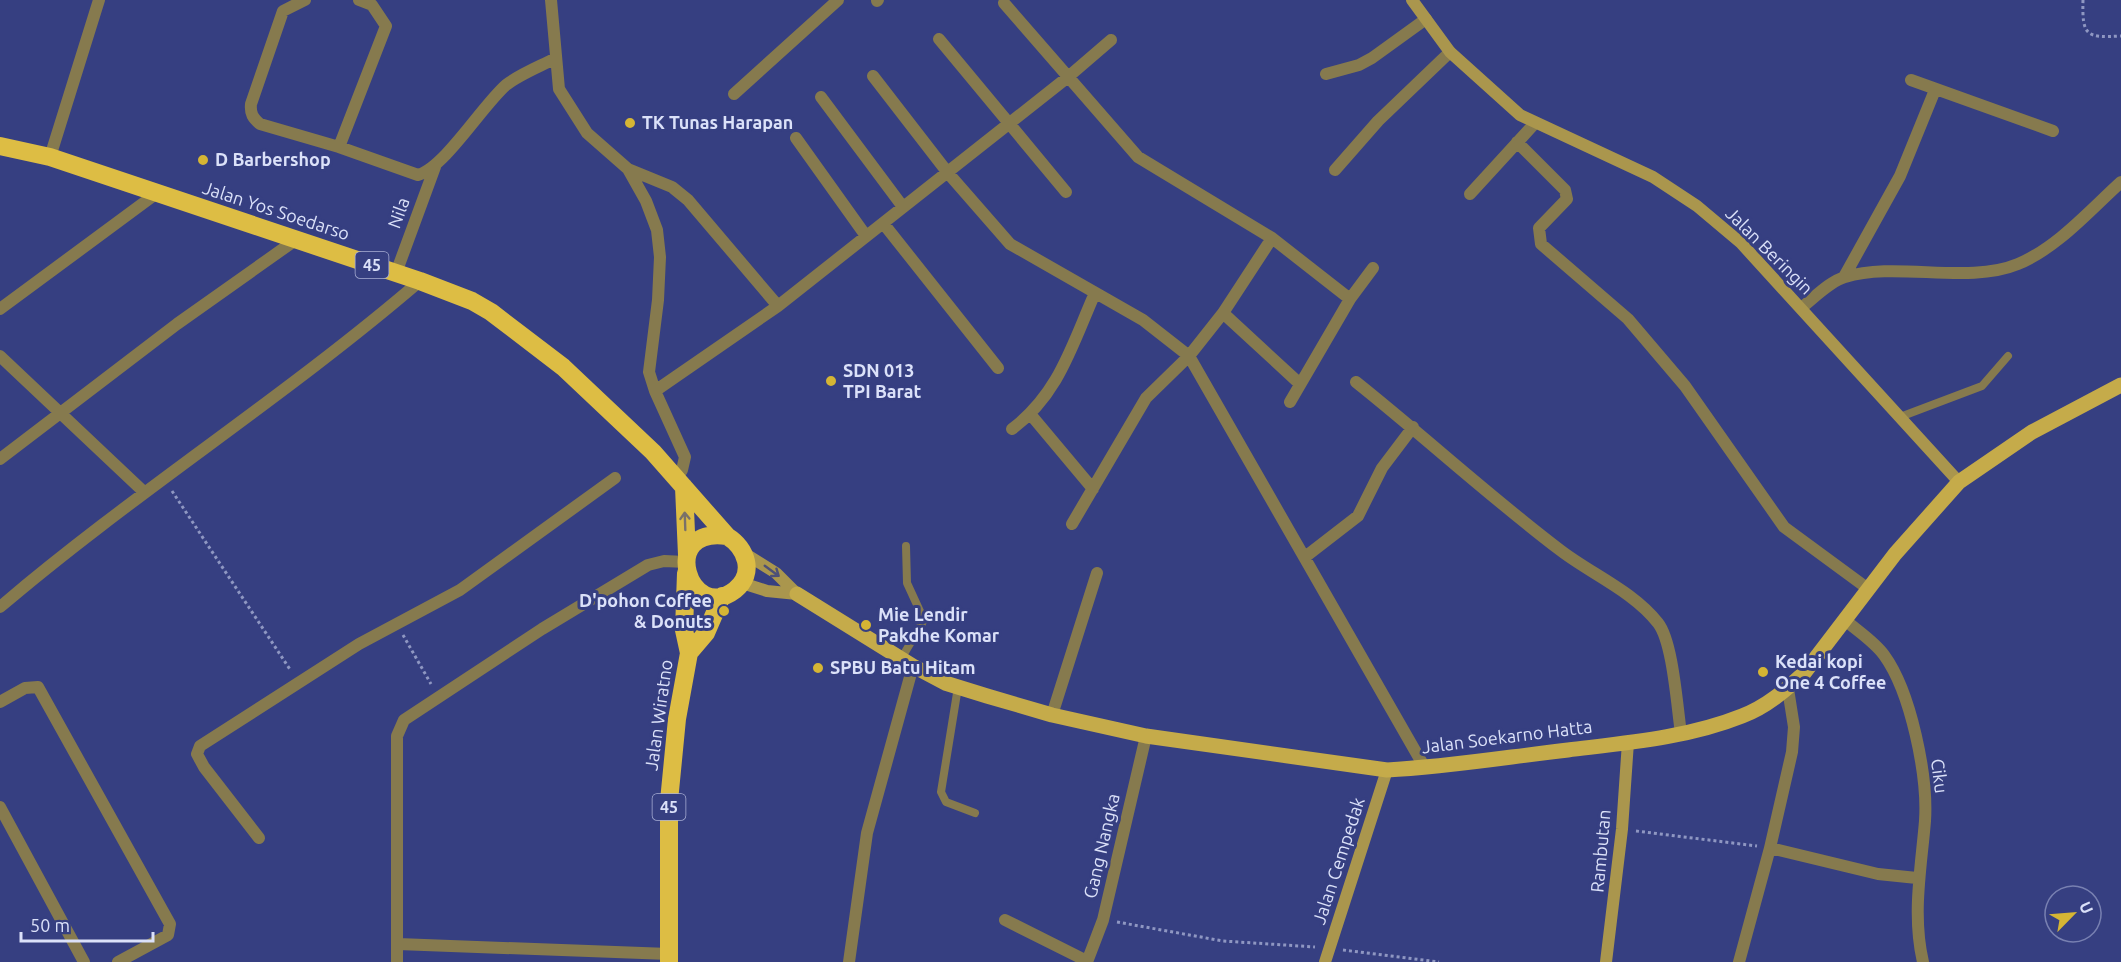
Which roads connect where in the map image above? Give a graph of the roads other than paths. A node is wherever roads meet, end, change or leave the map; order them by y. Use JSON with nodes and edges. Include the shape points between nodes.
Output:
{"nodes":[{"id":1,"x":99,"y":0,"type":"edge"},
{"id":2,"x":305,"y":0,"type":"edge"},
{"id":3,"x":359,"y":0,"type":"edge"},
{"id":4,"x":551,"y":0,"type":"edge"},
{"id":5,"x":838,"y":0,"type":"edge"},
{"id":6,"x":1412,"y":0,"type":"edge"},
{"id":7,"x":1004,"y":3,"type":"dead end"},
{"id":8,"x":1426,"y":19,"type":"junction"},
{"id":9,"x":939,"y":39,"type":"dead end"},
{"id":10,"x":1111,"y":40,"type":"dead end"},
{"id":11,"x":1450,"y":52,"type":"junction"},
{"id":12,"x":556,"y":58,"type":"junction"},
{"id":13,"x":1326,"y":74,"type":"dead end"},
{"id":14,"x":873,"y":75,"type":"dead end"},
{"id":15,"x":1068,"y":77,"type":"junction"},
{"id":16,"x":1911,"y":80,"type":"dead end"},
{"id":17,"x":1935,"y":90,"type":"junction"},
{"id":18,"x":734,"y":94,"type":"dead end"},
{"id":19,"x":821,"y":98,"type":"dead end"},
{"id":20,"x":1011,"y":123,"type":"junction"},
{"id":21,"x":1535,"y":123,"type":"junction"},
{"id":22,"x":2053,"y":131,"type":"dead end"},
{"id":23,"x":796,"y":138,"type":"dead end"},
{"id":24,"x":1517,"y":142,"type":"junction"},
{"id":25,"x":0,"y":147,"type":"edge"},
{"id":26,"x":339,"y":147,"type":"junction"},
{"id":27,"x":50,"y":157,"type":"junction"},
{"id":28,"x":435,"y":166,"type":"junction"},
{"id":29,"x":628,"y":169,"type":"junction"},
{"id":30,"x":1335,"y":170,"type":"dead end"},
{"id":31,"x":948,"y":172,"type":"junction"},
{"id":32,"x":2121,"y":182,"type":"edge"},
{"id":33,"x":1066,"y":192,"type":"dead end"},
{"id":34,"x":156,"y":193,"type":"junction"},
{"id":35,"x":1470,"y":194,"type":"dead end"},
{"id":36,"x":903,"y":207,"type":"junction"},
{"id":37,"x":884,"y":223,"type":"junction"},
{"id":38,"x":866,"y":236,"type":"junction"},
{"id":39,"x":1272,"y":238,"type":"junction"},
{"id":40,"x":297,"y":239,"type":"junction"},
{"id":41,"x":1373,"y":268,"type":"dead end"},
{"id":42,"x":396,"y":273,"type":"junction"},
{"id":43,"x":1844,"y":277,"type":"junction"},
{"id":44,"x":420,"y":281,"type":"junction"},
{"id":45,"x":1095,"y":293,"type":"junction"},
{"id":46,"x":1350,"y":299,"type":"junction"},
{"id":47,"x":778,"y":306,"type":"junction"},
{"id":48,"x":1801,"y":308,"type":"junction"},
{"id":49,"x":0,"y":309,"type":"edge"},
{"id":50,"x":1223,"y":313,"type":"junction"},
{"id":51,"x":0,"y":356,"type":"edge"},
{"id":52,"x":1189,"y":356,"type":"junction"},
{"id":53,"x":2008,"y":356,"type":"dead end"},
{"id":54,"x":998,"y":368,"type":"dead end"},
{"id":55,"x":1356,"y":382,"type":"dead end"},
{"id":56,"x":1300,"y":384,"type":"junction"},
{"id":57,"x":2121,"y":385,"type":"edge"},
{"id":58,"x":655,"y":391,"type":"junction"},
{"id":59,"x":1290,"y":402,"type":"dead end"},
{"id":60,"x":62,"y":414,"type":"junction"},
{"id":61,"x":1031,"y":415,"type":"junction"},
{"id":62,"x":1900,"y":417,"type":"junction"},
{"id":63,"x":1413,"y":427,"type":"junction"},
{"id":64,"x":1012,"y":429,"type":"dead end"},
{"id":65,"x":0,"y":459,"type":"edge"},
{"id":66,"x":615,"y":478,"type":"dead end"},
{"id":67,"x":1959,"y":482,"type":"junction"},
{"id":68,"x":681,"y":483,"type":"junction"},
{"id":69,"x":1093,"y":489,"type":"junction"},
{"id":70,"x":144,"y":492,"type":"junction"},
{"id":71,"x":1072,"y":524,"type":"dead end"},
{"id":72,"x":727,"y":536,"type":"junction"},
{"id":73,"x":906,"y":546,"type":"dead end"},
{"id":74,"x":744,"y":553,"type":"junction"},
{"id":75,"x":1305,"y":557,"type":"junction"},
{"id":76,"x":686,"y":563,"type":"junction"},
{"id":77,"x":1097,"y":573,"type":"dead end"},
{"id":78,"x":742,"y":583,"type":"junction"},
{"id":79,"x":1867,"y":588,"type":"junction"},
{"id":80,"x":797,"y":594,"type":"junction"},
{"id":81,"x":722,"y":596,"type":"junction"},
{"id":82,"x":0,"y":607,"type":"edge"},
{"id":83,"x":1844,"y":619,"type":"junction"},
{"id":84,"x":689,"y":653,"type":"junction"},
{"id":85,"x":907,"y":663,"type":"junction"},
{"id":86,"x":958,"y":687,"type":"junction"},
{"id":87,"x":1788,"y":689,"type":"junction"},
{"id":88,"x":0,"y":702,"type":"edge"},
{"id":89,"x":1052,"y":715,"type":"junction"},
{"id":90,"x":1681,"y":733,"type":"junction"},
{"id":91,"x":1146,"y":736,"type":"junction"},
{"id":92,"x":1629,"y":742,"type":"junction"},
{"id":93,"x":1425,"y":768,"type":"junction"},
{"id":94,"x":1387,"y":770,"type":"junction"},
{"id":95,"x":0,"y":807,"type":"edge"},
{"id":96,"x":975,"y":813,"type":"dead end"},
{"id":97,"x":259,"y":838,"type":"dead end"},
{"id":98,"x":1770,"y":848,"type":"junction"},
{"id":99,"x":1917,"y":878,"type":"junction"},
{"id":100,"x":1005,"y":920,"type":"dead end"},
{"id":101,"x":398,"y":945,"type":"junction"},
{"id":102,"x":669,"y":958,"type":"edge"},
{"id":103,"x":84,"y":962,"type":"edge"},
{"id":104,"x":118,"y":962,"type":"edge"},
{"id":105,"x":397,"y":962,"type":"edge"},
{"id":106,"x":849,"y":962,"type":"edge"},
{"id":107,"x":1087,"y":962,"type":"edge"},
{"id":108,"x":1324,"y":962,"type":"edge"},
{"id":109,"x":1606,"y":962,"type":"edge"},
{"id":110,"x":1739,"y":962,"type":"edge"},
{"id":111,"x":1923,"y":962,"type":"edge"}],
"edges":[{"from":1,"to":27,"type":"street"},
{"from":2,"to":26,"type":"street","via":[[283,11],[250,112],[260,124]]},
{"from":3,"to":26,"type":"street","via":[[372,4],[386,26]]},
{"from":4,"to":12,"type":"street"},
{"from":5,"to":18,"type":"street"},
{"from":6,"to":8,"type":"street","name":"Jalan Beringin"},
{"from":7,"to":15,"type":"street"},
{"from":8,"to":11,"type":"street","name":"Jalan Beringin"},
{"from":8,"to":13,"type":"street","via":[[1372,58]]},
{"from":9,"to":20,"type":"street"},
{"from":10,"to":15,"type":"street"},
{"from":11,"to":21,"type":"street","name":"Jalan Beringin","via":[[1520,115]]},
{"from":11,"to":30,"type":"street","via":[[1378,121]]},
{"from":12,"to":28,"type":"street","name":"Nila","via":[[508,83]]},
{"from":12,"to":29,"type":"street","via":[[559,89],[570,109],[587,133]]},
{"from":14,"to":31,"type":"street"},
{"from":15,"to":20,"type":"street"},
{"from":15,"to":39,"type":"street","via":[[1138,157]]},
{"from":16,"to":17,"type":"street"},
{"from":17,"to":22,"type":"street"},
{"from":17,"to":43,"type":"street","via":[[1900,176]]},
{"from":19,"to":36,"type":"street"},
{"from":20,"to":31,"type":"street"},
{"from":20,"to":33,"type":"street"},
{"from":21,"to":24,"type":"street"},
{"from":21,"to":48,"type":"street","name":"Jalan Beringin","via":[[1653,177],[1697,206],[1741,243]]},
{"from":23,"to":38,"type":"street"},
{"from":24,"to":35,"type":"street"},
{"from":24,"to":79,"type":"street","via":[[1565,190],[1567,199],[1563,205],[1539,228],[1541,244],[1628,319],[1685,386],[1784,527]]},
{"from":25,"to":27,"type":"highway","name":"Jalan Yos Soedarso","number":"45"},
{"from":26,"to":28,"type":"street","via":[[418,175]]},
{"from":27,"to":34,"type":"highway","name":"Jalan Yos Soedarso","number":"45"},
{"from":28,"to":42,"type":"street","name":"Nila"},
{"from":29,"to":47,"type":"street","via":[[672,187],[688,200]]},
{"from":29,"to":58,"type":"street","via":[[657,230],[658,300],[649,372]]},
{"from":31,"to":36,"type":"street"},
{"from":31,"to":45,"type":"street","via":[[1010,244]]},
{"from":32,"to":43,"type":"street","via":[[2059,238],[2017,265],[1988,272]]},
{"from":34,"to":40,"type":"highway","name":"Jalan Yos Soedarso","number":"45"},
{"from":34,"to":49,"type":"street"},
{"from":36,"to":37,"type":"street"},
{"from":37,"to":38,"type":"street"},
{"from":37,"to":54,"type":"street"},
{"from":38,"to":47,"type":"street"},
{"from":39,"to":46,"type":"street"},
{"from":39,"to":50,"type":"street"},
{"from":40,"to":42,"type":"highway","name":"Jalan Yos Soedarso","number":"45"},
{"from":40,"to":60,"type":"street","via":[[177,324]]},
{"from":41,"to":46,"type":"street"},
{"from":42,"to":44,"type":"highway","name":"Jalan Yos Soedarso","number":"45"},
{"from":43,"to":48,"type":"street"},
{"from":44,"to":68,"type":"highway","name":"Jalan Yos Soedarso","number":"45","via":[[491,312],[563,368],[631,430]]},
{"from":44,"to":70,"type":"street","via":[[287,388]]},
{"from":45,"to":52,"type":"street","via":[[1143,320]]},
{"from":45,"to":61,"type":"street","via":[[1058,378]]},
{"from":46,"to":56,"type":"street"},
{"from":47,"to":58,"type":"street"},
{"from":48,"to":62,"type":"street","name":"Jalan Beringin"},
{"from":50,"to":52,"type":"street"},
{"from":50,"to":56,"type":"street"},
{"from":51,"to":60,"type":"street"},
{"from":52,"to":69,"type":"street","via":[[1146,398]]},
{"from":52,"to":75,"type":"street"},
{"from":53,"to":62,"type":"lane","via":[[1982,386]]},
{"from":55,"to":63,"type":"street"},
{"from":56,"to":59,"type":"street"},
{"from":57,"to":67,"type":"main road","name":"Jalan Soekarno Hatta","via":[[2032,432]]},
{"from":58,"to":68,"type":"street","via":[[685,457]]},
{"from":60,"to":65,"type":"street"},
{"from":60,"to":70,"type":"street"},
{"from":61,"to":64,"type":"street"},
{"from":61,"to":69,"type":"street"},
{"from":62,"to":67,"type":"street","name":"Jalan Beringin"},
{"from":63,"to":75,"type":"street","via":[[1382,468],[1358,516]]},
{"from":63,"to":90,"type":"street","via":[[1561,551],[1611,584],[1660,624],[1668,645]]},
{"from":66,"to":97,"type":"street","via":[[491,570],[359,645],[200,746],[197,754],[204,767]]},
{"from":67,"to":79,"type":"main road","name":"Jalan Soekarno Hatta"},
{"from":68,"to":72,"type":"highway","name":"Jalan Yos Soedarso","number":"45"},
{"from":76,"to":68,"type":"highway","number":"45","one_way":true},
{"from":69,"to":71,"type":"street"},
{"from":70,"to":82,"type":"street"},
{"from":72,"to":74,"type":"highway","number":"45"},
{"from":72,"to":76,"type":"highway","via":[[703,537],[693,544]]},
{"from":73,"to":85,"type":"lane","via":[[907,583],[924,620]]},
{"from":74,"to":78,"type":"highway","via":[[746,573]]},
{"from":74,"to":80,"type":"street","name":"Jalan Soekarno Hatta","one_way":true,"via":[[776,573]]},
{"from":75,"to":93,"type":"street"},
{"from":76,"to":81,"type":"highway","via":[[696,588]]},
{"from":76,"to":84,"type":"highway","name":"Jalan Wiratno","number":"45","via":[[684,630]]},
{"from":76,"to":101,"type":"street","via":[[664,561],[648,566],[404,720],[397,736]]},
{"from":77,"to":89,"type":"street"},
{"from":78,"to":80,"type":"street","name":"Jalan Soekarno Hatta"},
{"from":78,"to":81,"type":"highway"},
{"from":79,"to":83,"type":"main road","name":"Jalan Soekarno Hatta"},
{"from":80,"to":85,"type":"main road","name":"Jalan Soekarno Hatta"},
{"from":81,"to":84,"type":"highway","name":"Jalan Wiratno","number":"45","via":[[706,633]]},
{"from":83,"to":87,"type":"main road","name":"Jalan Soekarno Hatta"},
{"from":83,"to":99,"type":"street","name":"Ciku","via":[[1883,653],[1897,676],[1909,709],[1924,783],[1925,819]]},
{"from":84,"to":102,"type":"highway","name":"Jalan Wiratno","number":"45","via":[[677,719],[669,801]]},
{"from":85,"to":86,"type":"main road","name":"Jalan Soekarno Hatta"},
{"from":85,"to":106,"type":"street","via":[[867,833]]},
{"from":86,"to":89,"type":"main road","name":"Jalan Soekarno Hatta"},
{"from":86,"to":96,"type":"lane","via":[[941,792],[946,802]]},
{"from":87,"to":90,"type":"main road","name":"Jalan Soekarno Hatta","via":[[1741,717]]},
{"from":87,"to":98,"type":"street","via":[[1794,727],[1792,752]]},
{"from":88,"to":104,"type":"street","via":[[25,688],[38,687],[170,924],[168,935]]},
{"from":89,"to":91,"type":"main road","name":"Jalan Soekarno Hatta"},
{"from":90,"to":92,"type":"main road","name":"Jalan Soekarno Hatta"},
{"from":91,"to":94,"type":"main road","name":"Jalan Soekarno Hatta"},
{"from":91,"to":107,"type":"street","name":"Gang Nangka","via":[[1103,920]]},
{"from":92,"to":93,"type":"main road","name":"Jalan Soekarno Hatta"},
{"from":92,"to":109,"type":"street","name":"Rambutan"},
{"from":93,"to":94,"type":"main road","name":"Jalan Soekarno Hatta"},
{"from":94,"to":108,"type":"street","name":"Jalan Cempedak"},
{"from":95,"to":103,"type":"street"},
{"from":98,"to":99,"type":"street","via":[[1878,874]]},
{"from":98,"to":110,"type":"street"},
{"from":99,"to":111,"type":"street","name":"Ciku"},
{"from":100,"to":107,"type":"street"},
{"from":101,"to":102,"type":"street"},
{"from":101,"to":105,"type":"street"}]}
